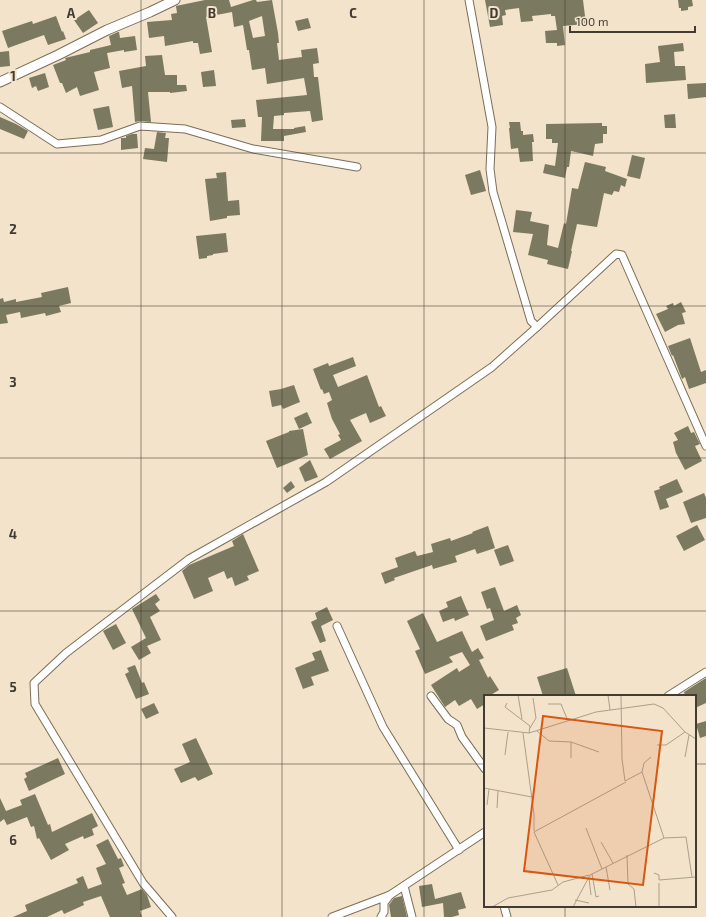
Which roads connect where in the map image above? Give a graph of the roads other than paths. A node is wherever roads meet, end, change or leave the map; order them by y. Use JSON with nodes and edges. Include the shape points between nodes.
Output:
{"nodes":[{"id":1,"x":174,"y":0,"type":"edge"},
{"id":2,"x":469,"y":0,"type":"edge"},
{"id":3,"x":0,"y":82,"type":"edge"},
{"id":4,"x":0,"y":108,"type":"edge"},
{"id":5,"x":357,"y":167,"type":"dead end"},
{"id":6,"x":537,"y":327,"type":"junction"},
{"id":7,"x":706,"y":446,"type":"edge"},
{"id":8,"x":337,"y":626,"type":"dead end"},
{"id":9,"x":706,"y":672,"type":"edge"},
{"id":10,"x":670,"y":695,"type":"edge"},
{"id":11,"x":431,"y":696,"type":"dead end"},
{"id":12,"x":484,"y":768,"type":"edge"},
{"id":13,"x":484,"y":835,"type":"edge"},
{"id":14,"x":459,"y":850,"type":"junction"},
{"id":15,"x":404,"y":886,"type":"junction"},
{"id":16,"x":390,"y":895,"type":"junction"},
{"id":17,"x":504,"y":907,"type":"edge"},
{"id":18,"x":383,"y":915,"type":"edge"},
{"id":19,"x":172,"y":917,"type":"edge"},
{"id":20,"x":332,"y":917,"type":"edge"},
{"id":21,"x":412,"y":917,"type":"edge"},
{"id":22,"x":507,"y":917,"type":"edge"}],
"edges":[{"from":1,"to":3,"type":"street"},
{"from":2,"to":6,"type":"street","via":[[492,127],[490,169],[493,192],[531,321]]},
{"from":4,"to":5,"type":"street","via":[[57,144],[102,140],[140,126],[185,130],[253,149]]},
{"from":6,"to":7,"type":"street","via":[[616,254],[622,255]]},
{"from":6,"to":19,"type":"street","via":[[492,367],[326,482],[189,559],[66,653],[34,683],[35,704],[143,883]]},
{"from":8,"to":14,"type":"street","via":[[383,727]]},
{"from":9,"to":10,"type":"street"},
{"from":11,"to":12,"type":"street","via":[[448,719],[457,725],[462,737]]},
{"from":13,"to":14,"type":"street"},
{"from":14,"to":15,"type":"street"},
{"from":15,"to":16,"type":"street"},
{"from":15,"to":21,"type":"street"},
{"from":16,"to":18,"type":"street","via":[[384,903]]},
{"from":16,"to":20,"type":"street"},
{"from":17,"to":22,"type":"street"}]}
